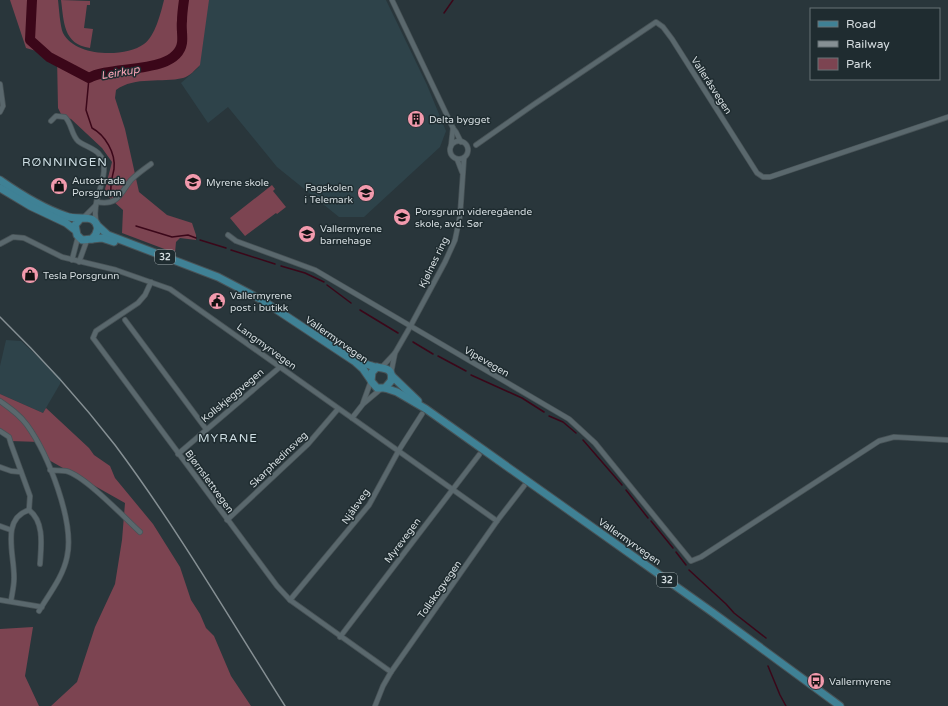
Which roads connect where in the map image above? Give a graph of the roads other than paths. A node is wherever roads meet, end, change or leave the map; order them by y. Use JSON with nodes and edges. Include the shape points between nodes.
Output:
{"nodes":[{"id":1,"x":392,"y":0,"type":"edge"},
{"id":2,"x":0,"y":84,"type":"edge"},
{"id":3,"x":0,"y":112,"type":"edge"},
{"id":4,"x":948,"y":117,"type":"edge"},
{"id":5,"x":51,"y":121,"type":"dead end"},
{"id":6,"x":453,"y":128,"type":"junction"},
{"id":7,"x":461,"y":142,"type":"junction"},
{"id":8,"x":476,"y":145,"type":"dead end"},
{"id":9,"x":452,"y":146,"type":"junction"},
{"id":10,"x":464,"y":158,"type":"junction"},
{"id":11,"x":457,"y":159,"type":"junction"},
{"id":12,"x":151,"y":164,"type":"dead end"},
{"id":13,"x":462,"y":172,"type":"junction"},
{"id":14,"x":0,"y":180,"type":"edge"},
{"id":15,"x":0,"y":188,"type":"edge"},
{"id":16,"x":96,"y":203,"type":"junction"},
{"id":17,"x":81,"y":219,"type":"junction"},
{"id":18,"x":96,"y":224,"type":"junction"},
{"id":19,"x":76,"y":234,"type":"junction"},
{"id":20,"x":228,"y":235,"type":"dead end"},
{"id":21,"x":90,"y":239,"type":"junction"},
{"id":22,"x":0,"y":244,"type":"edge"},
{"id":23,"x":72,"y":260,"type":"junction"},
{"id":24,"x":79,"y":262,"type":"junction"},
{"id":25,"x":151,"y":282,"type":"junction"},
{"id":26,"x":235,"y":286,"type":"junction"},
{"id":27,"x":290,"y":318,"type":"junction"},
{"id":28,"x":125,"y":320,"type":"dead end"},
{"id":29,"x":410,"y":327,"type":"junction"},
{"id":30,"x":395,"y":354,"type":"junction"},
{"id":31,"x":280,"y":367,"type":"junction"},
{"id":32,"x":380,"y":367,"type":"junction"},
{"id":33,"x":392,"y":375,"type":"junction"},
{"id":34,"x":370,"y":380,"type":"junction"},
{"id":35,"x":383,"y":388,"type":"junction"},
{"id":36,"x":0,"y":401,"type":"edge"},
{"id":37,"x":363,"y":404,"type":"junction"},
{"id":38,"x":338,"y":409,"type":"junction"},
{"id":39,"x":424,"y":412,"type":"junction"},
{"id":40,"x":352,"y":418,"type":"junction"},
{"id":41,"x":206,"y":430,"type":"junction"},
{"id":42,"x":0,"y":431,"type":"edge"},
{"id":43,"x":948,"y":440,"type":"edge"},
{"id":44,"x":399,"y":450,"type":"junction"},
{"id":45,"x":178,"y":454,"type":"junction"},
{"id":46,"x":479,"y":455,"type":"dead end"},
{"id":47,"x":0,"y":467,"type":"edge"},
{"id":48,"x":50,"y":470,"type":"junction"},
{"id":49,"x":21,"y":472,"type":"junction"},
{"id":50,"x":524,"y":486,"type":"dead end"},
{"id":51,"x":452,"y":488,"type":"junction"},
{"id":52,"x":29,"y":510,"type":"junction"},
{"id":53,"x":227,"y":520,"type":"junction"},
{"id":54,"x":497,"y":521,"type":"junction"},
{"id":55,"x":0,"y":526,"type":"edge"},
{"id":56,"x":11,"y":530,"type":"junction"},
{"id":57,"x":140,"y":532,"type":"dead end"},
{"id":58,"x":40,"y":564,"type":"dead end"},
{"id":59,"x":0,"y":600,"type":"edge"},
{"id":60,"x":290,"y":600,"type":"junction"},
{"id":61,"x":11,"y":601,"type":"junction"},
{"id":62,"x":340,"y":637,"type":"junction"},
{"id":63,"x":391,"y":672,"type":"junction"},
{"id":64,"x":375,"y":706,"type":"edge"},
{"id":65,"x":840,"y":706,"type":"edge"}],
"edges":[{"from":1,"to":6,"type":"street"},
{"from":2,"to":3,"type":"street","via":[[3,106]]},
{"from":4,"to":8,"type":"street","name":"Valleråsvegen","via":[[770,177],[763,177],[757,173],[672,39],[656,22]]},
{"from":5,"to":16,"type":"street","via":[[56,116],[65,117],[70,122],[76,138],[101,157],[103,172]]},
{"from":6,"to":7,"type":"street"},
{"from":6,"to":9,"type":"street"},
{"from":7,"to":9,"type":"street"},
{"from":7,"to":10,"type":"street","via":[[468,148]]},
{"from":9,"to":11,"type":"street","via":[[451,154]]},
{"from":10,"to":11,"type":"street"},
{"from":10,"to":13,"type":"street","name":"Kjølnes ring"},
{"from":11,"to":13,"type":"street","name":"Kjølnes ring"},
{"from":12,"to":16,"type":"street","via":[[132,179],[116,199]]},
{"from":13,"to":29,"type":"street","name":"Kjølnes ring","via":[[460,216],[455,240]]},
{"from":14,"to":17,"type":"main road","number":"32","via":[[52,210]]},
{"from":15,"to":19,"type":"main road","number":"32","via":[[66,223]]},
{"from":16,"to":17,"type":"street"},
{"from":16,"to":18,"type":"street"},
{"from":17,"to":18,"type":"main road","number":"32","via":[[90,218]]},
{"from":17,"to":19,"type":"main road","via":[[75,225]]},
{"from":18,"to":21,"type":"main road","via":[[97,232]]},
{"from":18,"to":26,"type":"main road","name":"Vallermyrvegen","number":"32","via":[[108,235],[218,277]]},
{"from":19,"to":21,"type":"main road","number":"32"},
{"from":19,"to":23,"type":"street"},
{"from":20,"to":29,"type":"street","name":"Vipevegen","via":[[236,241],[315,270]]},
{"from":21,"to":24,"type":"street"},
{"from":21,"to":26,"type":"main road","name":"Vallermyrvegen","number":"32","via":[[102,238],[115,242]]},
{"from":22,"to":23,"type":"street","name":"Langmyrvegen","via":[[18,237]]},
{"from":23,"to":24,"type":"street","name":"Langmyrvegen"},
{"from":24,"to":25,"type":"street","name":"Langmyrvegen","via":[[116,270]]},
{"from":25,"to":31,"type":"street","name":"Langmyrvegen","via":[[178,294]]},
{"from":25,"to":45,"type":"street","name":"Bjørnslettvegen","via":[[138,303],[96,331],[93,338]]},
{"from":26,"to":27,"type":"main road","name":"Vallermyrvegen","number":"32"},
{"from":27,"to":32,"type":"main road","name":"Vallermyrvegen","number":"32","via":[[316,331],[361,362]]},
{"from":27,"to":34,"type":"main road","name":"Vallermyrvegen","number":"32","via":[[359,365]]},
{"from":28,"to":41,"type":"street"},
{"from":29,"to":30,"type":"street","name":"Kjølnes ring"},
{"from":29,"to":43,"type":"street","name":"Vipevegen","via":[[577,425],[610,460],[691,561],[702,557],[879,441],[894,437]]},
{"from":30,"to":32,"type":"street","name":"Kjølnes ring"},
{"from":30,"to":33,"type":"street","name":"Kjølnes ring"},
{"from":31,"to":38,"type":"street","name":"Langmyrvegen"},
{"from":31,"to":41,"type":"street","name":"Kollskjeggvegen"},
{"from":32,"to":33,"type":"main road","number":"32","via":[[389,370]]},
{"from":32,"to":34,"type":"main road","via":[[372,372]]},
{"from":33,"to":35,"type":"main road","via":[[390,383]]},
{"from":33,"to":39,"type":"main road","name":"Vallermyrvegen","number":"32"},
{"from":34,"to":35,"type":"main road","number":"32","via":[[375,386]]},
{"from":34,"to":37,"type":"street"},
{"from":35,"to":37,"type":"street"},
{"from":35,"to":39,"type":"main road","name":"Vallermyrvegen","number":"32","via":[[397,392]]},
{"from":36,"to":48,"type":"street","via":[[18,414],[27,425]]},
{"from":37,"to":40,"type":"street"},
{"from":38,"to":40,"type":"street","name":"Langmyrvegen"},
{"from":38,"to":53,"type":"street","name":"Skarphedinsveg","via":[[308,444]]},
{"from":39,"to":44,"type":"street","name":"Njålsveg"},
{"from":39,"to":65,"type":"main road","name":"Vallermyrvegen","number":"32","via":[[712,612]]},
{"from":40,"to":44,"type":"street","name":"Langmyrvegen"},
{"from":41,"to":45,"type":"street","name":"Kollskjeggvegen"},
{"from":42,"to":49,"type":"street","via":[[8,437]]},
{"from":44,"to":51,"type":"street","name":"Langmyrvegen"},
{"from":44,"to":60,"type":"street","name":"Njålsveg","via":[[369,505]]},
{"from":45,"to":53,"type":"street","name":"Bjørnslettvegen"},
{"from":46,"to":51,"type":"street","name":"Myrevegen"},
{"from":47,"to":49,"type":"street"},
{"from":48,"to":57,"type":"street","via":[[67,471],[104,498]]},
{"from":48,"to":61,"type":"street","via":[[65,512],[69,540],[65,566],[41,609]]},
{"from":49,"to":52,"type":"street","via":[[30,496]]},
{"from":50,"to":54,"type":"street","name":"Tollskogvegen"},
{"from":51,"to":54,"type":"street","name":"Langmyrvegen"},
{"from":51,"to":62,"type":"street","name":"Myrevegen"},
{"from":52,"to":56,"type":"street","via":[[15,518]]},
{"from":52,"to":58,"type":"street","via":[[38,519],[40,528]]},
{"from":53,"to":60,"type":"street","name":"Bjørnslettvegen"},
{"from":54,"to":63,"type":"street","name":"Tollskogvegen"},
{"from":55,"to":56,"type":"street"},
{"from":56,"to":61,"type":"street","via":[[14,579]]},
{"from":59,"to":61,"type":"street"},
{"from":60,"to":62,"type":"street","name":"Bjørnslettvegen"},
{"from":62,"to":63,"type":"street","name":"Bjørnslettvegen"},
{"from":63,"to":64,"type":"street","name":"Tollskogvegen","via":[[382,686]]}]}
